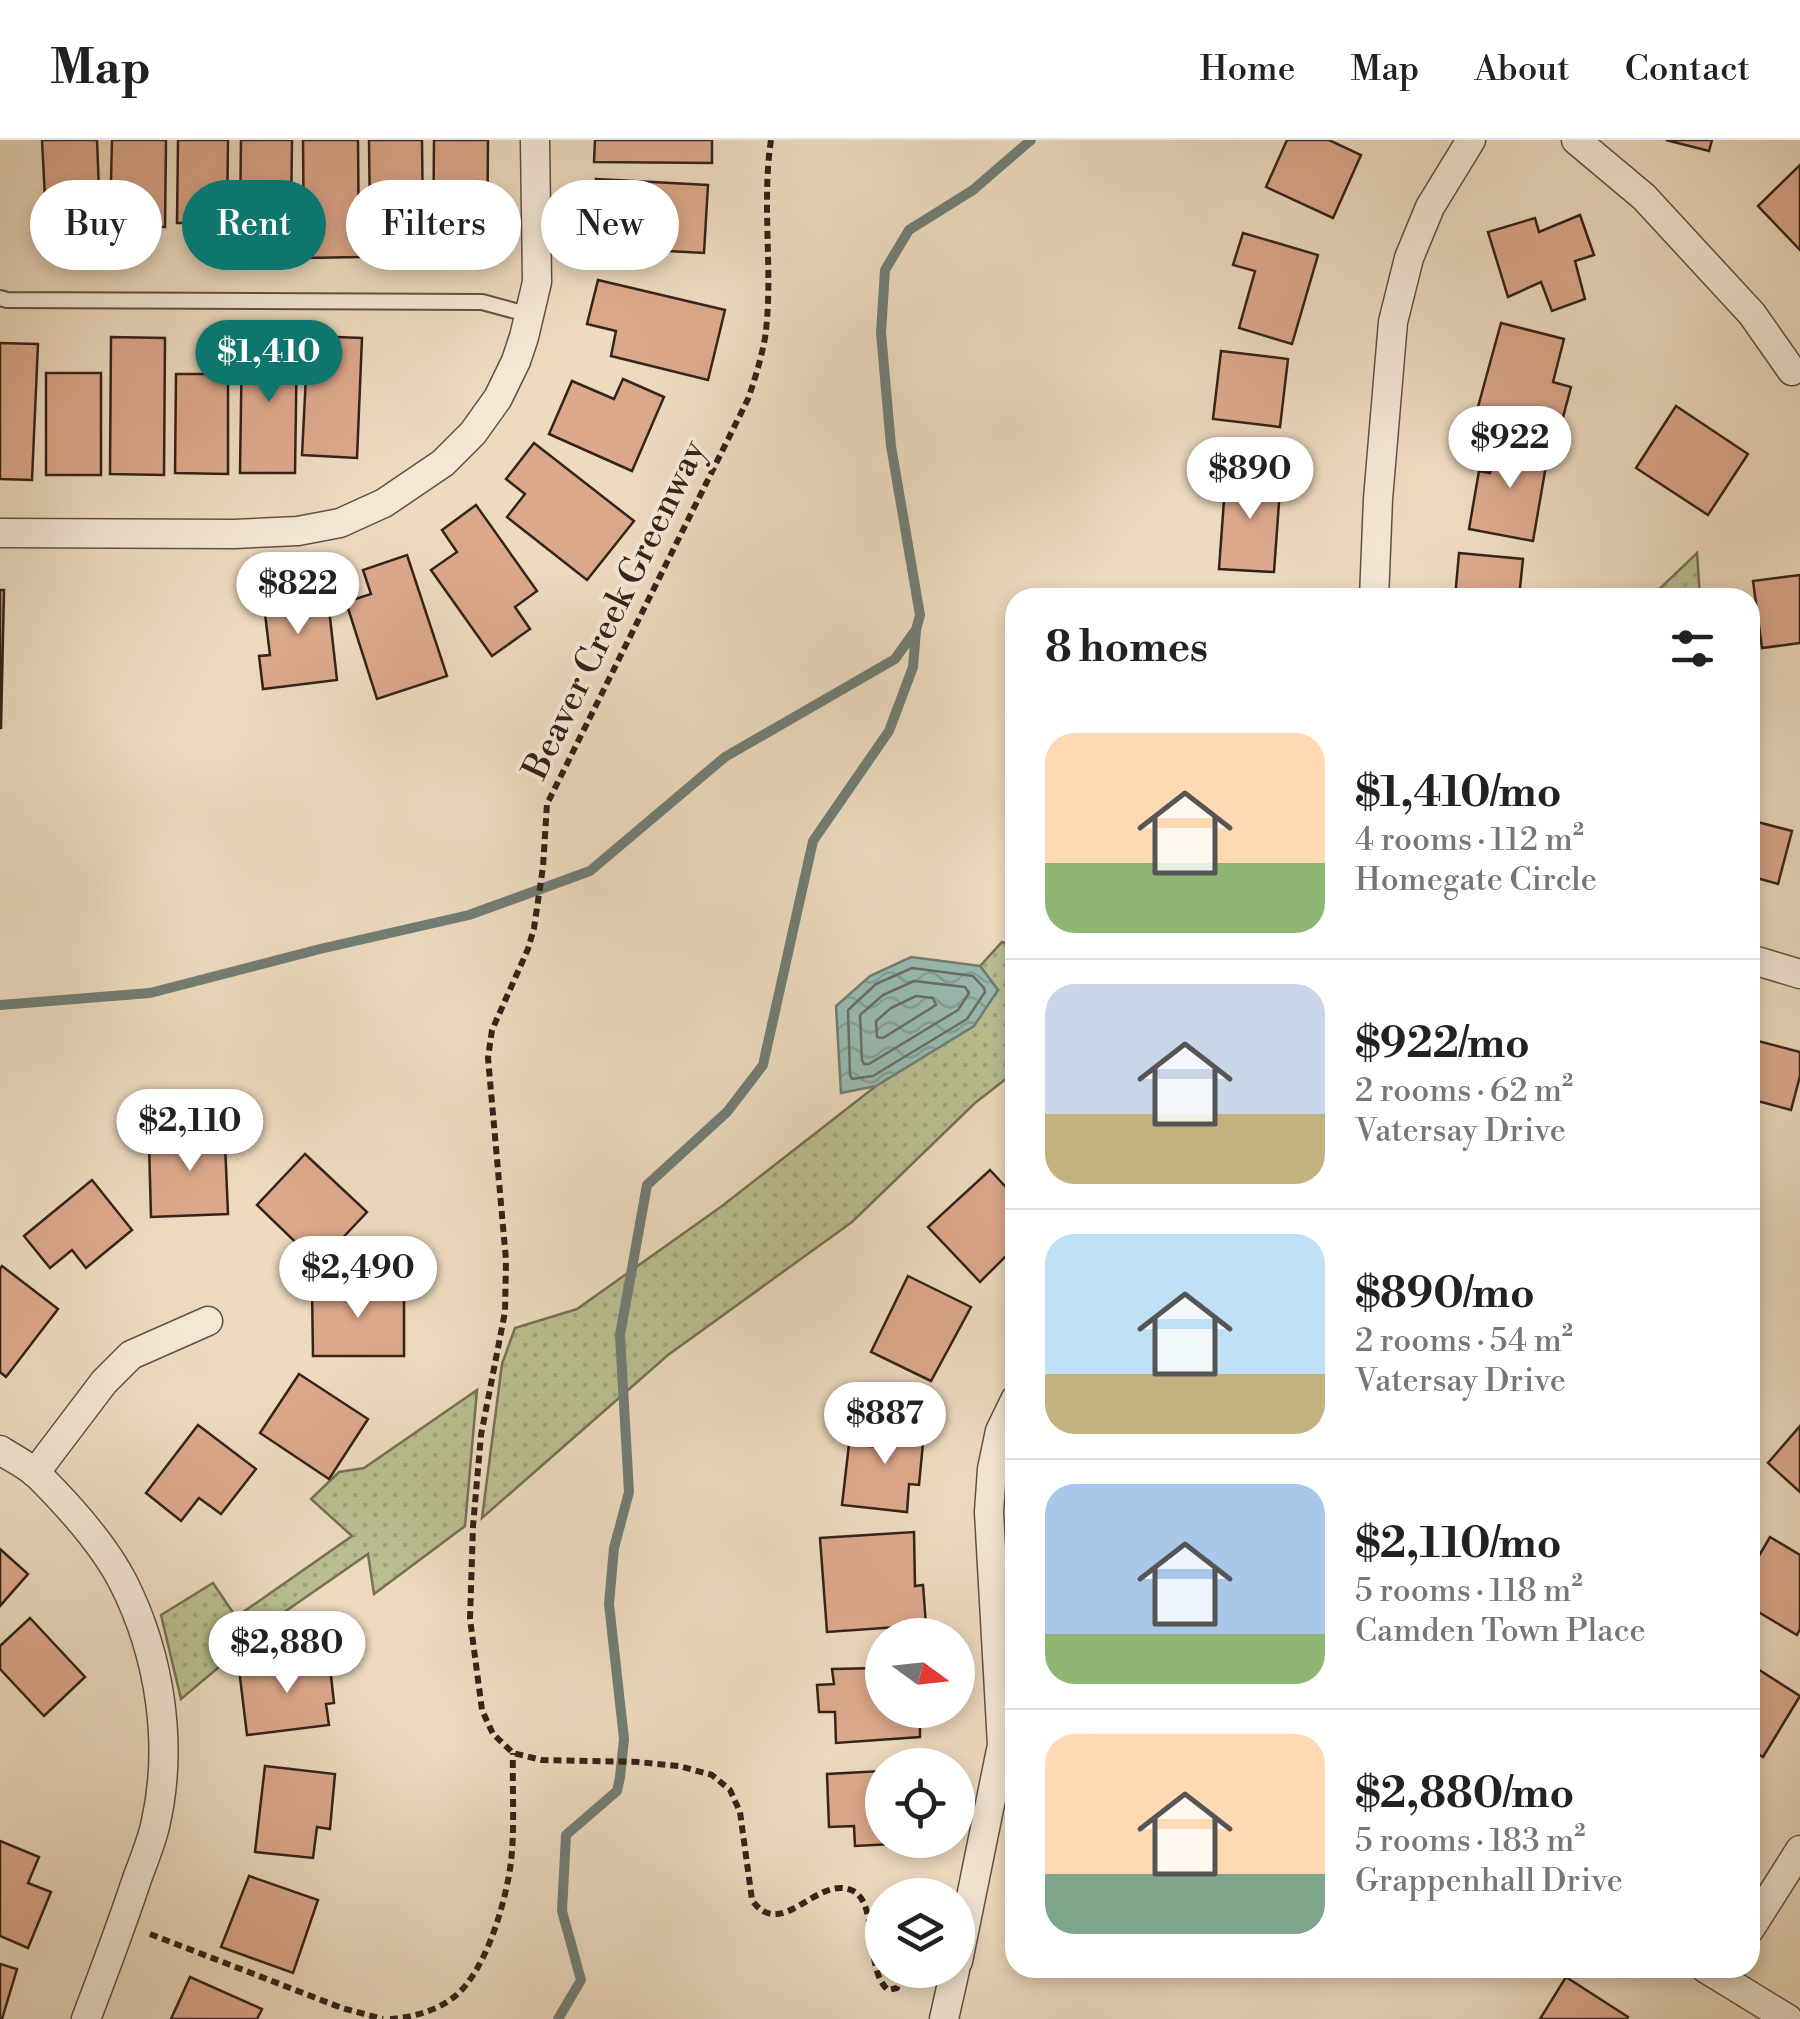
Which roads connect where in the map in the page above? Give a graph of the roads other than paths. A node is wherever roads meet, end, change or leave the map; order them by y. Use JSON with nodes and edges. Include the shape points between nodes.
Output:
{"nodes":[{"id":1,"x":535,"y":140,"type":"edge"},
{"id":2,"x":1471,"y":140,"type":"edge"},
{"id":3,"x":1576,"y":140,"type":"edge"},
{"id":4,"x":0,"y":298,"type":"edge"},
{"id":5,"x":530,"y":315,"type":"junction"},
{"id":6,"x":1792,"y":370,"type":"dead end"},
{"id":7,"x":0,"y":534,"type":"edge"},
{"id":8,"x":1374,"y":588,"type":"edge"},
{"id":9,"x":1760,"y":963,"type":"edge"},
{"id":10,"x":1800,"y":974,"type":"edge"},
{"id":11,"x":208,"y":1321,"type":"dead end"},
{"id":12,"x":1005,"y":1421,"type":"edge"},
{"id":13,"x":0,"y":1450,"type":"edge"},
{"id":14,"x":35,"y":1472,"type":"junction"},
{"id":15,"x":1005,"y":1708,"type":"edge"},
{"id":16,"x":1005,"y":1758,"type":"edge"},
{"id":17,"x":1800,"y":1850,"type":"edge"},
{"id":18,"x":975,"y":1888,"type":"edge"},
{"id":19,"x":1760,"y":1913,"type":"edge"},
{"id":20,"x":1727,"y":1978,"type":"edge"},
{"id":21,"x":952,"y":1988,"type":"edge"},
{"id":22,"x":86,"y":2019,"type":"edge"},
{"id":23,"x":944,"y":2019,"type":"edge"},
{"id":24,"x":1788,"y":2019,"type":"edge"}],
"edges":[{"from":1,"to":5,"type":"street","via":[[536,282]]},
{"from":2,"to":8,"type":"street","via":[[1430,208],[1393,322]]},
{"from":3,"to":6,"type":"street","via":[[1644,197],[1752,314]]},
{"from":4,"to":5,"type":"lane","via":[[482,302]]},
{"from":5,"to":7,"type":"street","via":[[516,362],[474,433],[416,482],[340,523],[298,531]]},
{"from":9,"to":10,"type":"street"},
{"from":11,"to":14,"type":"street","via":[[131,1355]]},
{"from":12,"to":15,"type":"street","via":[[989,1512]]},
{"from":13,"to":14,"type":"street"},
{"from":14,"to":22,"type":"street","via":[[122,1580],[151,1651],[160,1708],[155,1826]]},
{"from":16,"to":18,"type":"street"},
{"from":17,"to":19,"type":"street"},
{"from":20,"to":24,"type":"street"},
{"from":21,"to":23,"type":"street"}]}
